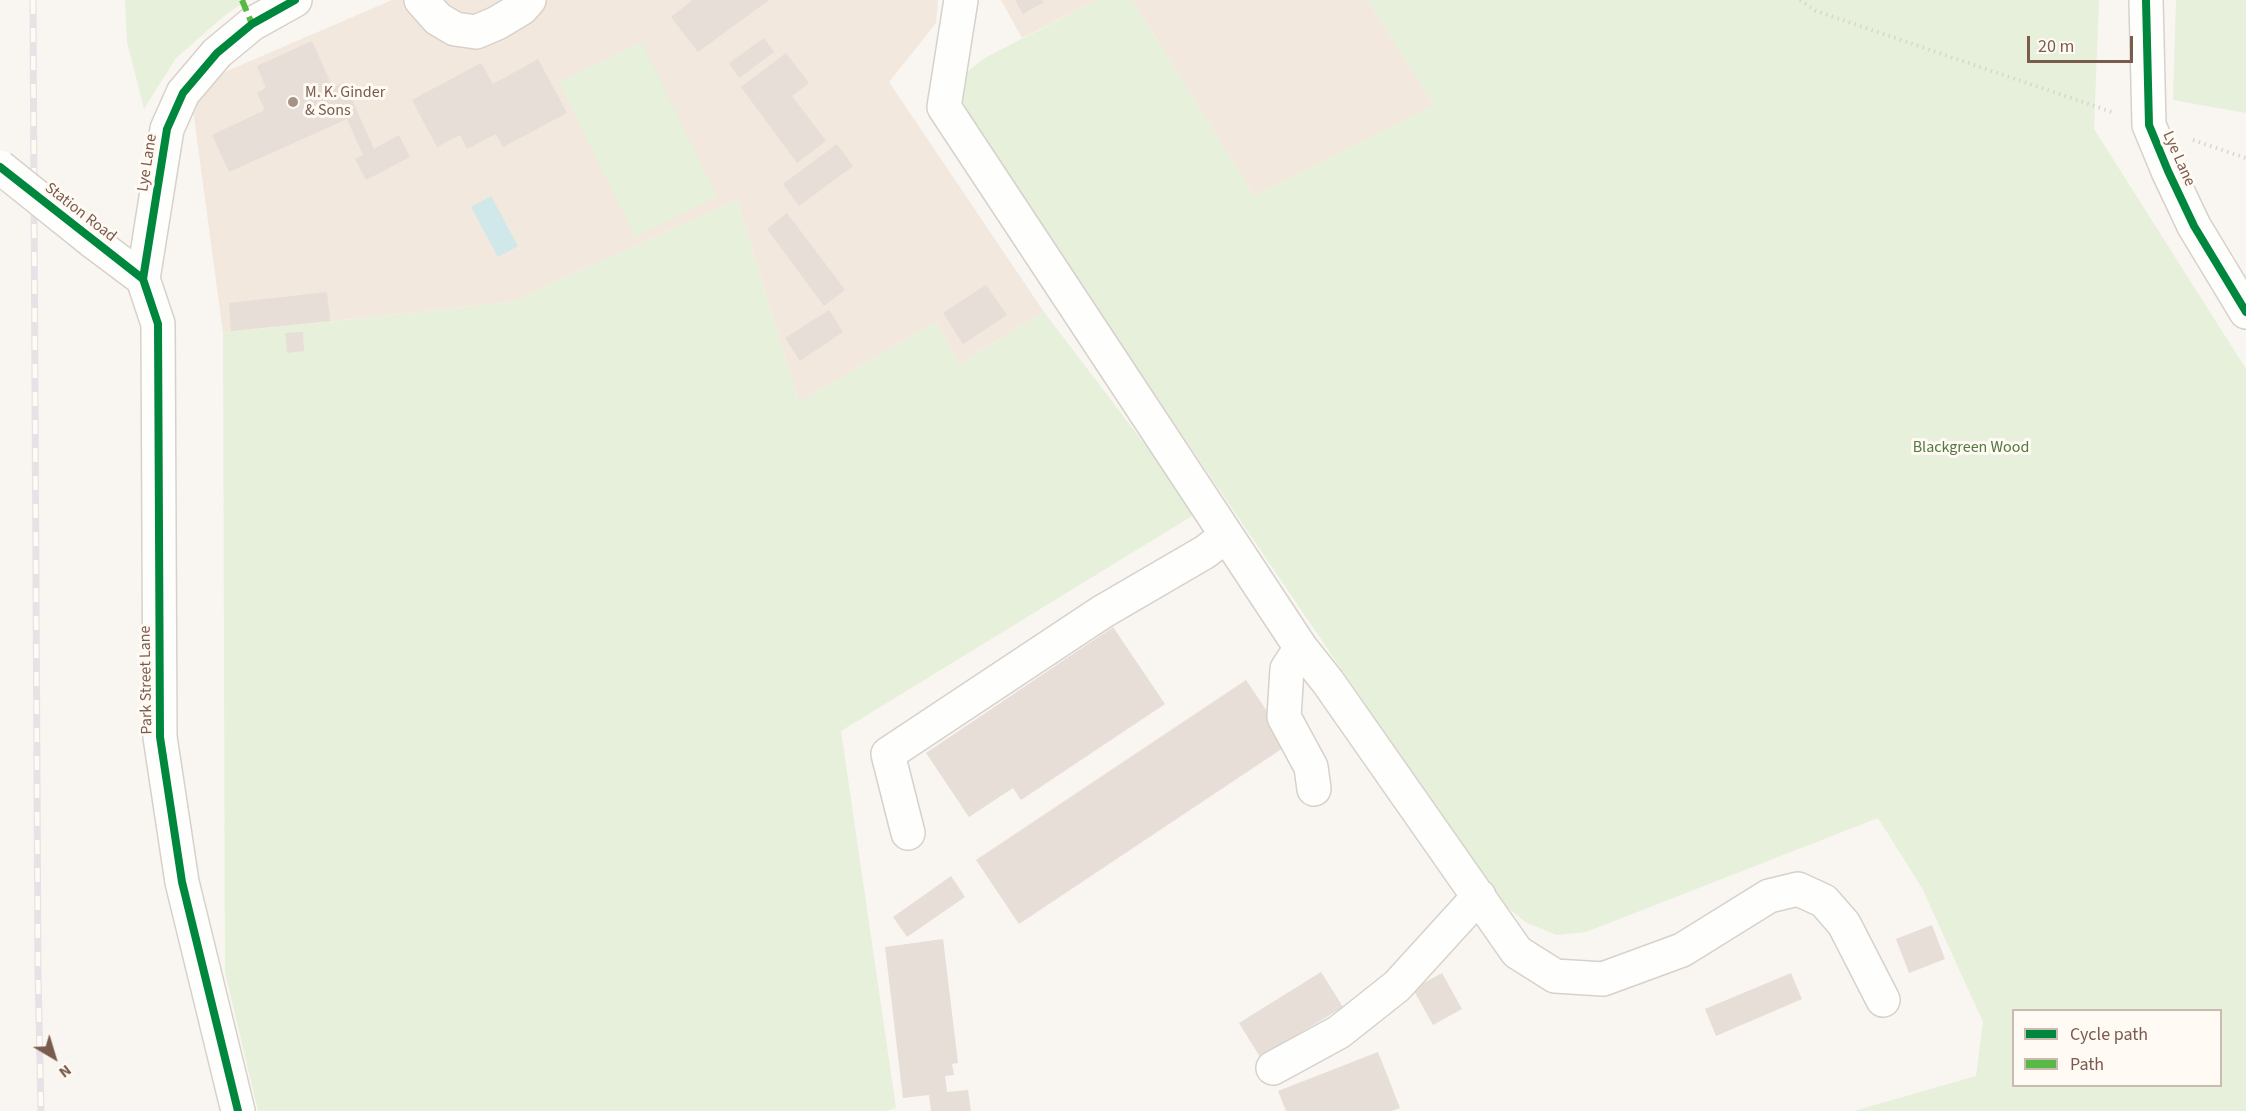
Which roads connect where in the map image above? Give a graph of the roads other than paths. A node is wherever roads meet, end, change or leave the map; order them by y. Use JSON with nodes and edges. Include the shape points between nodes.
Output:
{"nodes":[{"id":1,"x":295,"y":0,"type":"edge"},
{"id":2,"x":421,"y":0,"type":"edge"},
{"id":3,"x":529,"y":0,"type":"edge"},
{"id":4,"x":961,"y":0,"type":"edge"},
{"id":5,"x":2146,"y":0,"type":"edge"},
{"id":6,"x":0,"y":167,"type":"edge"},
{"id":7,"x":143,"y":279,"type":"junction"},
{"id":8,"x":2246,"y":312,"type":"edge"},
{"id":9,"x":1227,"y":536,"type":"junction"},
{"id":10,"x":1301,"y":648,"type":"junction"},
{"id":11,"x":1314,"y":789,"type":"dead end"},
{"id":12,"x":908,"y":833,"type":"dead end"},
{"id":13,"x":1479,"y":896,"type":"junction"},
{"id":14,"x":1883,"y":1000,"type":"dead end"},
{"id":15,"x":1273,"y":1068,"type":"dead end"},
{"id":16,"x":238,"y":1111,"type":"edge"}],
"edges":[{"from":1,"to":7,"type":"street","name":"Lye Lane","via":[[252,24],[217,53],[183,93],[167,129]]},
{"from":2,"to":3,"type":"street","via":[[455,29],[476,32],[497,24]]},
{"from":4,"to":9,"type":"street","via":[[944,107]]},
{"from":5,"to":8,"type":"street","name":"Lye Lane","via":[[2149,125],[2194,226]]},
{"from":6,"to":7,"type":"street","name":"Station Road","bridge":true},
{"from":7,"to":16,"type":"street","name":"Park Street Lane","via":[[158,324],[160,737],[182,882]]},
{"from":9,"to":10,"type":"street"},
{"from":9,"to":12,"type":"street","via":[[1102,612],[888,754]]},
{"from":10,"to":11,"type":"street","via":[[1287,669],[1284,717],[1311,767]]},
{"from":10,"to":13,"type":"street"},
{"from":13,"to":14,"type":"street","via":[[1517,951],[1555,976],[1603,979],[1682,950],[1769,896],[1798,889],[1824,901],[1844,924]]},
{"from":13,"to":15,"type":"street","via":[[1397,986],[1339,1032]]}]}
